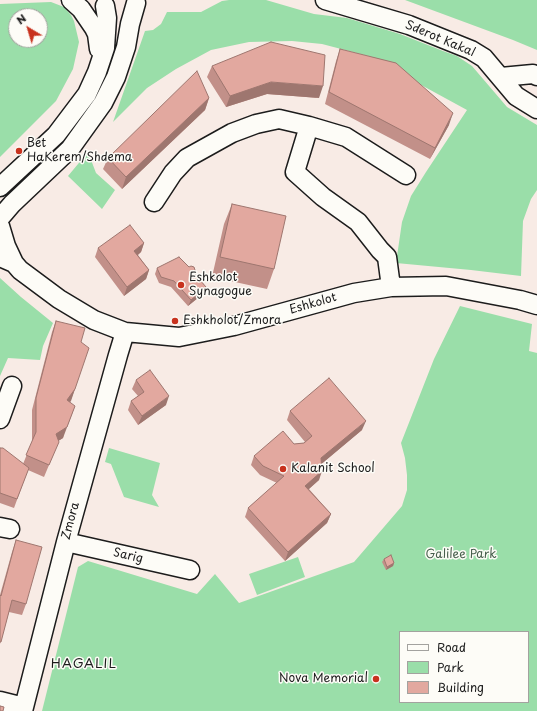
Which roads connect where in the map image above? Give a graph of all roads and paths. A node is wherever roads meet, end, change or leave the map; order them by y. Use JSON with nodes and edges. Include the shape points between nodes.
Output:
{"nodes":[{"id":1,"x":70,"y":0,"type":"edge"},
{"id":2,"x":325,"y":0,"type":"edge"},
{"id":3,"x":138,"y":2,"type":"edge"},
{"id":4,"x":101,"y":3,"type":"edge"},
{"id":5,"x":97,"y":72,"type":"junction"},
{"id":6,"x":537,"y":76,"type":"edge"},
{"id":7,"x":501,"y":77,"type":"junction"},
{"id":8,"x":537,"y":109,"type":"edge"},
{"id":9,"x":309,"y":126,"type":"junction"},
{"id":10,"x":406,"y":175,"type":"dead end"},
{"id":11,"x":0,"y":187,"type":"edge"},
{"id":12,"x":154,"y":202,"type":"dead end"},
{"id":13,"x":0,"y":218,"type":"edge"},
{"id":14,"x":0,"y":226,"type":"edge"},
{"id":15,"x":7,"y":260,"type":"edge"},
{"id":16,"x":391,"y":287,"type":"junction"},
{"id":17,"x":537,"y":305,"type":"edge"},
{"id":18,"x":125,"y":332,"type":"junction"},
{"id":19,"x":12,"y":386,"type":"dead end"},
{"id":20,"x":0,"y":419,"type":"edge"},
{"id":21,"x":66,"y":542,"type":"junction"},
{"id":22,"x":190,"y":570,"type":"dead end"},
{"id":23,"x":0,"y":701,"type":"edge"},
{"id":24,"x":23,"y":709,"type":"edge"}],
"edges":[{"from":1,"to":5,"type":"street","via":[[81,9],[97,34]]},
{"from":2,"to":7,"type":"street","name":"Sderot Kakal","via":[[409,25],[471,50],[484,58]]},
{"from":3,"to":4,"type":"street","via":[[119,9]]},
{"from":3,"to":13,"type":"street","via":[[116,77],[102,103],[70,149]]},
{"from":4,"to":5,"type":"street","via":[[107,18],[106,48]]},
{"from":5,"to":11,"type":"street","via":[[86,94],[56,135]]},
{"from":6,"to":7,"type":"street","via":[[533,74]]},
{"from":7,"to":8,"type":"street","name":"Sderot Kakal","via":[[516,96]]},
{"from":9,"to":10,"type":"street","via":[[346,137]]},
{"from":9,"to":12,"type":"street","via":[[279,120],[256,124],[232,133],[187,158]]},
{"from":9,"to":16,"type":"street","via":[[295,172],[323,197],[358,222],[387,257]]},
{"from":13,"to":14,"type":"street","name":"Eshkolot"},
{"from":14,"to":15,"type":"street","name":"Eshkolot"},
{"from":15,"to":18,"type":"street","name":"Eshkolot","via":[[59,299],[94,320]]},
{"from":16,"to":17,"type":"street","name":"Eshkolot","via":[[446,286]]},
{"from":16,"to":18,"type":"street","name":"Eshkolot","via":[[354,293],[234,326],[179,337]]},
{"from":18,"to":21,"type":"street","name":"Zmora"},
{"from":19,"to":20,"type":"street"},
{"from":21,"to":22,"type":"street","name":"Sarig"},
{"from":21,"to":24,"type":"street","name":"Zmora"},
{"from":23,"to":24,"type":"street"}]}
